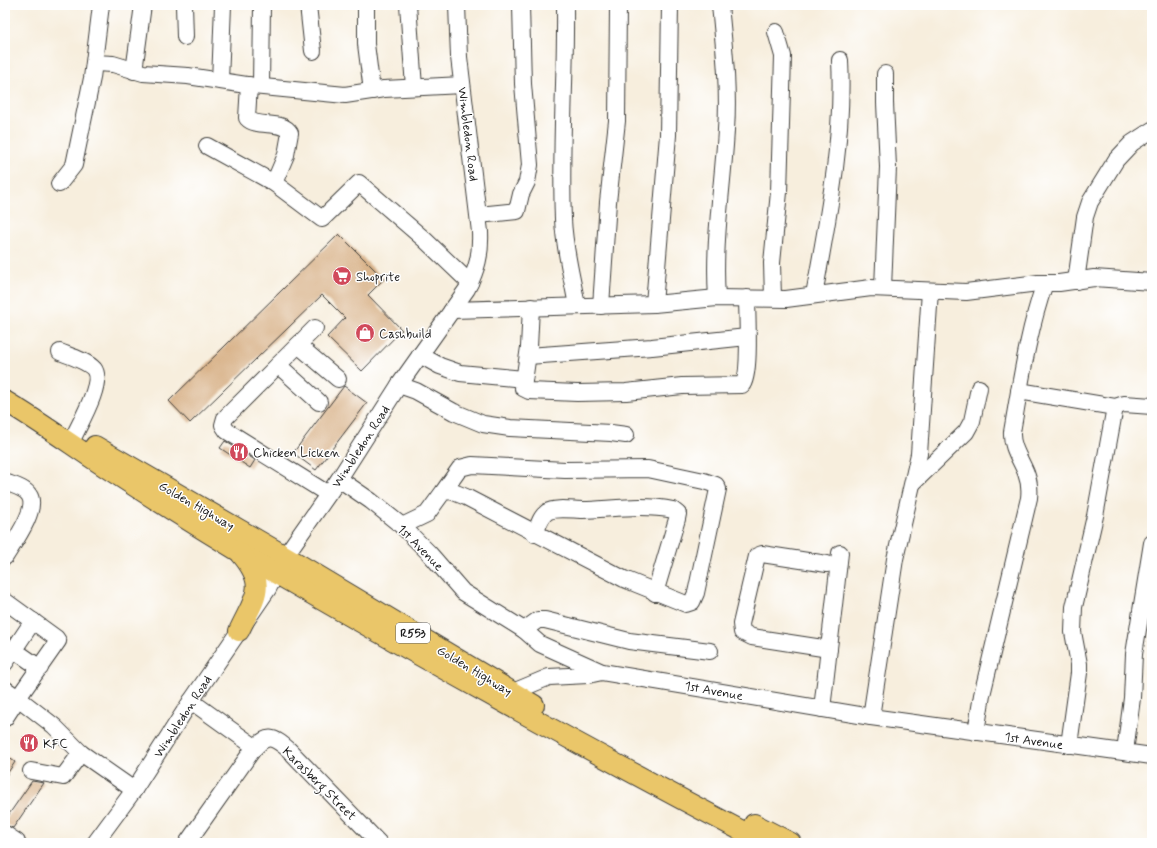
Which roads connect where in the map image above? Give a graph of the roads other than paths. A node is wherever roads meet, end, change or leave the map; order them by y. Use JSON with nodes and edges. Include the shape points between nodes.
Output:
{"nodes":[{"id":1,"x":101,"y":5,"type":"edge"},
{"id":2,"x":143,"y":5,"type":"edge"},
{"id":3,"x":184,"y":5,"type":"edge"},
{"id":4,"x":223,"y":5,"type":"edge"},
{"id":5,"x":262,"y":5,"type":"edge"},
{"id":6,"x":308,"y":5,"type":"edge"},
{"id":7,"x":366,"y":5,"type":"edge"},
{"id":8,"x":408,"y":5,"type":"edge"},
{"id":9,"x":457,"y":5,"type":"edge"},
{"id":10,"x":521,"y":5,"type":"edge"},
{"id":11,"x":566,"y":5,"type":"edge"},
{"id":12,"x":618,"y":5,"type":"edge"},
{"id":13,"x":670,"y":5,"type":"edge"},
{"id":14,"x":720,"y":5,"type":"edge"},
{"id":15,"x":776,"y":32,"type":"dead end"},
{"id":16,"x":185,"y":37,"type":"dead end"},
{"id":17,"x":313,"y":52,"type":"dead end"},
{"id":18,"x":840,"y":60,"type":"dead end"},
{"id":19,"x":95,"y":62,"type":"junction"},
{"id":20,"x":134,"y":71,"type":"junction"},
{"id":21,"x":885,"y":74,"type":"dead end"},
{"id":22,"x":220,"y":80,"type":"junction"},
{"id":23,"x":462,"y":84,"type":"junction"},
{"id":24,"x":255,"y":86,"type":"junction"},
{"id":25,"x":414,"y":87,"type":"junction"},
{"id":26,"x":372,"y":91,"type":"junction"},
{"id":27,"x":1152,"y":130,"type":"edge"},
{"id":28,"x":207,"y":146,"type":"dead end"},
{"id":29,"x":274,"y":182,"type":"junction"},
{"id":30,"x":59,"y":184,"type":"dead end"},
{"id":31,"x":479,"y":215,"type":"junction"},
{"id":32,"x":1076,"y":281,"type":"junction"},
{"id":33,"x":1152,"y":282,"type":"edge"},
{"id":34,"x":470,"y":283,"type":"junction"},
{"id":35,"x":1046,"y":283,"type":"junction"},
{"id":36,"x":884,"y":288,"type":"junction"},
{"id":37,"x":930,"y":291,"type":"junction"},
{"id":38,"x":814,"y":295,"type":"junction"},
{"id":39,"x":717,"y":298,"type":"junction"},
{"id":40,"x":747,"y":298,"type":"junction"},
{"id":41,"x":773,"y":298,"type":"junction"},
{"id":42,"x":654,"y":304,"type":"junction"},
{"id":43,"x":577,"y":306,"type":"junction"},
{"id":44,"x":601,"y":306,"type":"junction"},
{"id":45,"x":531,"y":307,"type":"junction"},
{"id":46,"x":452,"y":310,"type":"junction"},
{"id":47,"x":315,"y":328,"type":"dead end"},
{"id":48,"x":747,"y":336,"type":"junction"},
{"id":49,"x":298,"y":345,"type":"junction"},
{"id":50,"x":60,"y":352,"type":"dead end"},
{"id":51,"x":420,"y":355,"type":"junction"},
{"id":52,"x":528,"y":356,"type":"junction"},
{"id":53,"x":278,"y":365,"type":"junction"},
{"id":54,"x":338,"y":379,"type":"dead end"},
{"id":55,"x":524,"y":379,"type":"junction"},
{"id":56,"x":399,"y":385,"type":"junction"},
{"id":57,"x":979,"y":388,"type":"dead end"},
{"id":58,"x":1019,"y":391,"type":"junction"},
{"id":59,"x":5,"y":401,"type":"edge"},
{"id":60,"x":319,"y":402,"type":"dead end"},
{"id":61,"x":1115,"y":406,"type":"junction"},
{"id":62,"x":1152,"y":406,"type":"edge"},
{"id":63,"x":38,"y":420,"type":"junction"},
{"id":64,"x":626,"y":435,"type":"dead end"},
{"id":65,"x":74,"y":436,"type":"junction"},
{"id":66,"x":339,"y":480,"type":"junction"},
{"id":67,"x":5,"y":482,"type":"edge"},
{"id":68,"x":913,"y":483,"type":"junction"},
{"id":69,"x":444,"y":492,"type":"junction"},
{"id":70,"x":328,"y":494,"type":"junction"},
{"id":71,"x":402,"y":526,"type":"junction"},
{"id":72,"x":535,"y":534,"type":"junction"},
{"id":73,"x":1152,"y":543,"type":"edge"},
{"id":74,"x":235,"y":548,"type":"junction"},
{"id":75,"x":840,"y":553,"type":"dead end"},
{"id":76,"x":285,"y":556,"type":"junction"},
{"id":77,"x":5,"y":557,"type":"edge"},
{"id":78,"x":827,"y":564,"type":"dead end"},
{"id":79,"x":277,"y":574,"type":"junction"},
{"id":80,"x":655,"y":592,"type":"junction"},
{"id":81,"x":7,"y":608,"type":"edge"},
{"id":82,"x":33,"y":621,"type":"junction"},
{"id":83,"x":524,"y":630,"type":"junction"},
{"id":84,"x":239,"y":631,"type":"junction"},
{"id":85,"x":829,"y":649,"type":"junction"},
{"id":86,"x":14,"y":650,"type":"junction"},
{"id":87,"x":710,"y":651,"type":"dead end"},
{"id":88,"x":5,"y":663,"type":"edge"},
{"id":89,"x":40,"y":668,"type":"junction"},
{"id":90,"x":602,"y":672,"type":"junction"},
{"id":91,"x":5,"y":689,"type":"edge"},
{"id":92,"x":512,"y":692,"type":"junction"},
{"id":93,"x":18,"y":698,"type":"junction"},
{"id":94,"x":191,"y":701,"type":"junction"},
{"id":95,"x":822,"y":709,"type":"junction"},
{"id":96,"x":871,"y":717,"type":"junction"},
{"id":97,"x":5,"y":718,"type":"edge"},
{"id":98,"x":976,"y":732,"type":"junction"},
{"id":99,"x":1069,"y":745,"type":"junction"},
{"id":100,"x":255,"y":747,"type":"junction"},
{"id":101,"x":1125,"y":752,"type":"junction"},
{"id":102,"x":81,"y":753,"type":"junction"},
{"id":103,"x":1152,"y":756,"type":"edge"},
{"id":104,"x":31,"y":771,"type":"dead end"},
{"id":105,"x":134,"y":790,"type":"junction"},
{"id":106,"x":5,"y":834,"type":"edge"},
{"id":107,"x":16,"y":843,"type":"edge"},
{"id":108,"x":95,"y":843,"type":"edge"},
{"id":109,"x":187,"y":843,"type":"edge"},
{"id":110,"x":378,"y":843,"type":"edge"},
{"id":111,"x":765,"y":843,"type":"edge"},
{"id":112,"x":791,"y":843,"type":"edge"}],
"edges":[{"from":1,"to":19,"type":"street"},
{"from":2,"to":20,"type":"street"},
{"from":3,"to":16,"type":"street"},
{"from":4,"to":22,"type":"street"},
{"from":5,"to":24,"type":"street"},
{"from":6,"to":17,"type":"street"},
{"from":7,"to":26,"type":"street","via":[[366,44]]},
{"from":8,"to":25,"type":"street"},
{"from":9,"to":23,"type":"street","name":"Wimbledon Road"},
{"from":10,"to":31,"type":"street","via":[[523,84],[530,165],[527,182],[517,210]]},
{"from":11,"to":43,"type":"street","via":[[562,142],[563,220],[565,246]]},
{"from":12,"to":44,"type":"street","via":[[617,121]]},
{"from":13,"to":42,"type":"street","via":[[668,135]]},
{"from":14,"to":39,"type":"street","via":[[728,85],[715,265]]},
{"from":15,"to":41,"type":"street","via":[[783,56],[779,192],[772,263]]},
{"from":18,"to":38,"type":"street","via":[[842,92],[835,164]]},
{"from":19,"to":20,"type":"street","via":[[113,64]]},
{"from":19,"to":30,"type":"street","via":[[74,165]]},
{"from":20,"to":22,"type":"street"},
{"from":21,"to":36,"type":"street","via":[[888,167]]},
{"from":22,"to":24,"type":"street"},
{"from":23,"to":25,"type":"street"},
{"from":23,"to":31,"type":"street","name":"Wimbledon Road"},
{"from":24,"to":26,"type":"street","via":[[345,95]]},
{"from":24,"to":29,"type":"street","via":[[248,118],[253,122],[284,128],[290,133],[286,155]]},
{"from":25,"to":26,"type":"street"},
{"from":27,"to":32,"type":"street","via":[[1132,143],[1116,160],[1090,202],[1085,217]]},
{"from":28,"to":29,"type":"street"},
{"from":29,"to":34,"type":"street","via":[[322,219],[359,183]]},
{"from":31,"to":34,"type":"street","name":"Wimbledon Road","via":[[480,257],[476,273]]},
{"from":32,"to":33,"type":"street","via":[[1101,279]]},
{"from":32,"to":35,"type":"street"},
{"from":34,"to":46,"type":"street","name":"Wimbledon Road"},
{"from":35,"to":37,"type":"street","via":[[966,292]]},
{"from":35,"to":58,"type":"street","via":[[1033,317]]},
{"from":36,"to":37,"type":"street"},
{"from":36,"to":38,"type":"street"},
{"from":37,"to":68,"type":"street","via":[[919,454]]},
{"from":38,"to":41,"type":"street"},
{"from":39,"to":40,"type":"street"},
{"from":39,"to":42,"type":"street"},
{"from":40,"to":41,"type":"street"},
{"from":40,"to":48,"type":"street"},
{"from":42,"to":44,"type":"street"},
{"from":43,"to":44,"type":"street"},
{"from":43,"to":45,"type":"street"},
{"from":45,"to":46,"type":"street"},
{"from":45,"to":52,"type":"street"},
{"from":46,"to":51,"type":"street","name":"Wimbledon Road"},
{"from":47,"to":49,"type":"street"},
{"from":48,"to":52,"type":"street","via":[[630,349]]},
{"from":48,"to":55,"type":"street","via":[[747,372],[742,385],[577,393],[529,391],[524,388]]},
{"from":49,"to":53,"type":"street"},
{"from":49,"to":54,"type":"street"},
{"from":50,"to":65,"type":"street","via":[[95,370],[97,379],[96,388]]},
{"from":51,"to":55,"type":"street","via":[[460,373]]},
{"from":51,"to":56,"type":"street","name":"Wimbledon Road"},
{"from":52,"to":55,"type":"street"},
{"from":53,"to":60,"type":"street"},
{"from":53,"to":70,"type":"street","via":[[225,418],[223,425],[227,432]]},
{"from":56,"to":64,"type":"street","via":[[482,424]]},
{"from":56,"to":66,"type":"street","name":"Wimbledon Road"},
{"from":57,"to":68,"type":"street","via":[[972,421],[966,432]]},
{"from":58,"to":61,"type":"street"},
{"from":58,"to":98,"type":"street","via":[[1012,439],[1027,474],[1029,498]]},
{"from":59,"to":63,"type":"main road","name":"Golden Highway","number":"R553"},
{"from":61,"to":62,"type":"street"},
{"from":61,"to":99,"type":"street","via":[[1073,617],[1079,673]]},
{"from":63,"to":65,"type":"main road","name":"Golden Highway","number":"R553"},
{"from":63,"to":74,"type":"main road","name":"Golden Highway","number":"R553","via":[[118,476]]},
{"from":65,"to":76,"type":"main road","name":"Golden Highway","number":"R553","via":[[124,462]]},
{"from":66,"to":70,"type":"street","name":"Wimbledon Road"},
{"from":66,"to":71,"type":"street","name":"1st Avenue"},
{"from":67,"to":77,"type":"street","via":[[25,491],[31,501],[29,515]]},
{"from":68,"to":96,"type":"street","via":[[895,559]]},
{"from":69,"to":71,"type":"street","via":[[427,514]]},
{"from":69,"to":72,"type":"street","via":[[452,491],[466,497]]},
{"from":69,"to":80,"type":"street","via":[[460,468],[472,465],[565,470],[648,468],[716,485],[717,500],[692,602],[683,603]]},
{"from":70,"to":76,"type":"street","name":"Wimbledon Road"},
{"from":71,"to":83,"type":"street","name":"1st Avenue","via":[[463,592]]},
{"from":72,"to":80,"type":"street"},
{"from":72,"to":80,"type":"street","via":[[540,520],[551,510],[627,506],[673,510],[678,514],[677,519]]},
{"from":73,"to":101,"type":"street","via":[[1139,618]]},
{"from":74,"to":79,"type":"main road","name":"Golden Highway","number":"R553"},
{"from":74,"to":84,"type":"main road","via":[[254,571],[258,589]]},
{"from":75,"to":85,"type":"street"},
{"from":76,"to":79,"type":"street","name":"Wimbledon Road"},
{"from":76,"to":92,"type":"main road","name":"Golden Highway","number":"R553"},
{"from":78,"to":85,"type":"street","via":[[762,554],[757,556],[741,624],[742,632],[752,637]]},
{"from":79,"to":84,"type":"street","name":"Wimbledon Road"},
{"from":79,"to":111,"type":"main road","name":"Golden Highway","number":"R553","via":[[514,709]]},
{"from":81,"to":82,"type":"street"},
{"from":82,"to":86,"type":"street"},
{"from":82,"to":89,"type":"street","via":[[58,641]]},
{"from":83,"to":87,"type":"street","via":[[538,620],[546,620],[629,641]]},
{"from":83,"to":90,"type":"street","name":"1st Avenue","via":[[540,644]]},
{"from":84,"to":94,"type":"street","name":"Wimbledon Road"},
{"from":85,"to":95,"type":"street"},
{"from":86,"to":88,"type":"street"},
{"from":86,"to":89,"type":"street"},
{"from":89,"to":93,"type":"street"},
{"from":90,"to":92,"type":"street","via":[[549,677]]},
{"from":90,"to":95,"type":"street","name":"1st Avenue"},
{"from":91,"to":93,"type":"street"},
{"from":92,"to":112,"type":"main road","name":"Golden Highway","number":"R553","via":[[583,734]]},
{"from":93,"to":97,"type":"street"},
{"from":93,"to":102,"type":"street","via":[[54,726]]},
{"from":94,"to":100,"type":"street"},
{"from":94,"to":105,"type":"street","name":"Wimbledon Road"},
{"from":95,"to":96,"type":"street","name":"1st Avenue"},
{"from":96,"to":98,"type":"street","name":"1st Avenue"},
{"from":98,"to":99,"type":"street","name":"1st Avenue"},
{"from":99,"to":101,"type":"street","name":"1st Avenue"},
{"from":100,"to":109,"type":"street","name":"Karasberg Street"},
{"from":100,"to":110,"type":"street","name":"Karasberg Street","via":[[266,738],[279,742]]},
{"from":101,"to":103,"type":"street","name":"1st Avenue"},
{"from":102,"to":104,"type":"street","via":[[63,777]]},
{"from":102,"to":105,"type":"street"},
{"from":105,"to":108,"type":"street","name":"Wimbledon Road"},
{"from":106,"to":107,"type":"street"}]}
